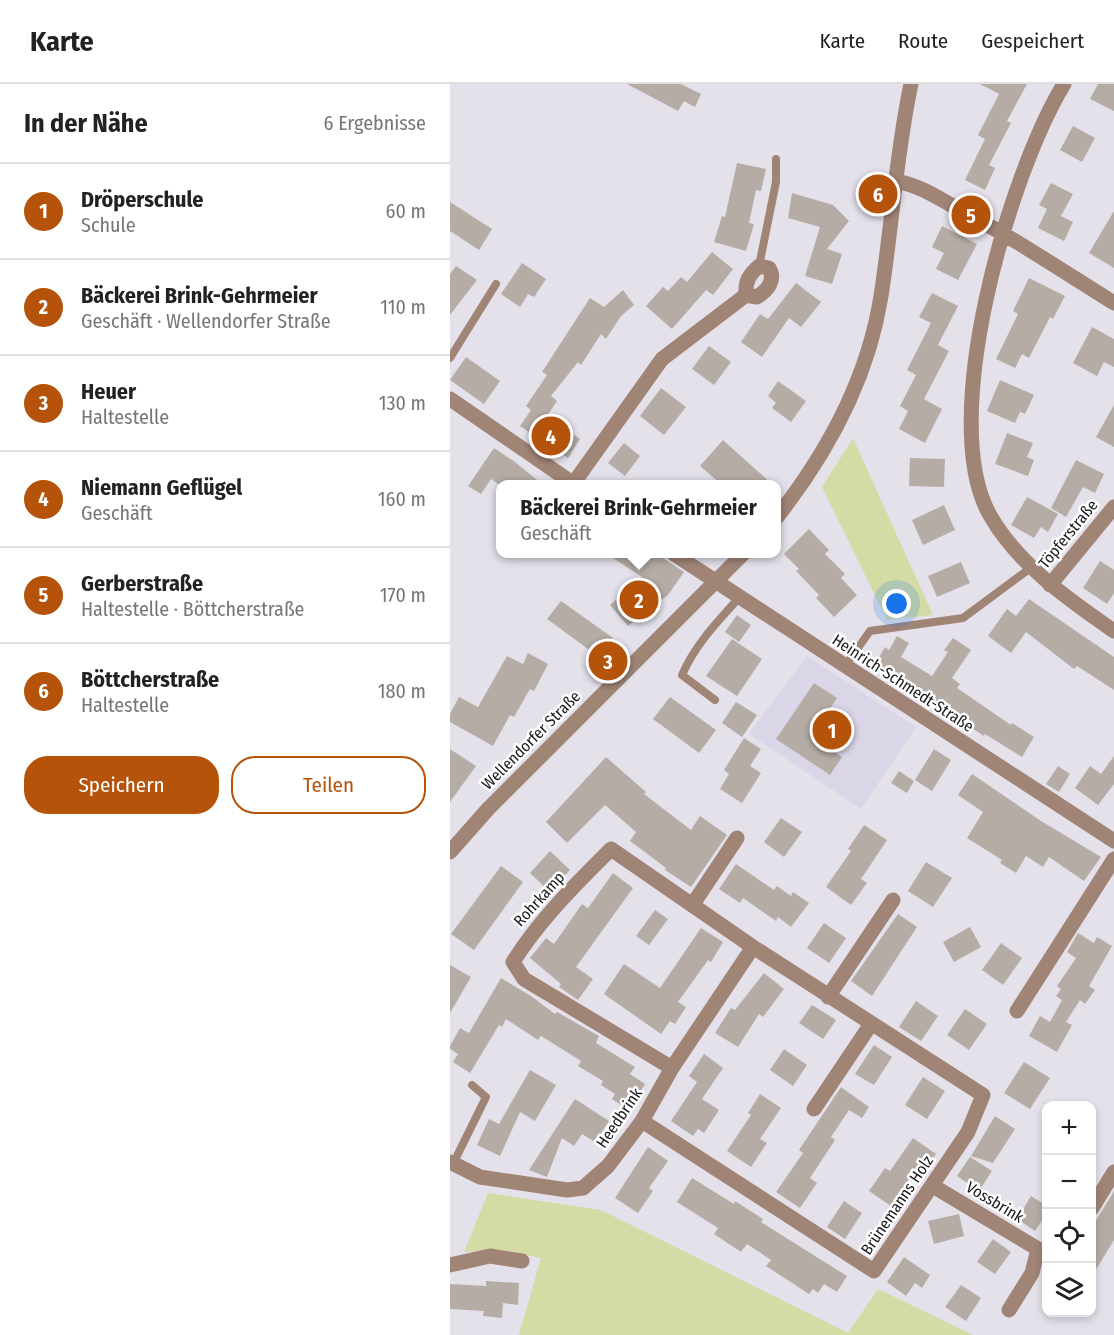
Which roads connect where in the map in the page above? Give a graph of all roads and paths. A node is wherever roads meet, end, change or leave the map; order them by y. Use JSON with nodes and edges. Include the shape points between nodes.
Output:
{"nodes":[{"id":1,"x":911,"y":84,"type":"edge"},
{"id":2,"x":1064,"y":84,"type":"edge"},
{"id":3,"x":776,"y":159,"type":"dead end"},
{"id":4,"x":895,"y":181,"type":"junction"},
{"id":5,"x":1002,"y":232,"type":"junction"},
{"id":6,"x":759,"y":266,"type":"junction"},
{"id":7,"x":496,"y":284,"type":"dead end"},
{"id":8,"x":746,"y":295,"type":"junction"},
{"id":9,"x":1114,"y":303,"type":"edge"},
{"id":10,"x":450,"y":358,"type":"edge"},
{"id":11,"x":450,"y":399,"type":"edge"},
{"id":12,"x":568,"y":480,"type":"edge"},
{"id":13,"x":577,"y":480,"type":"edge"},
{"id":14,"x":1114,"y":507,"type":"edge"},
{"id":15,"x":781,"y":512,"type":"edge"},
{"id":16,"x":680,"y":558,"type":"edge"},
{"id":17,"x":739,"y":558,"type":"edge"},
{"id":18,"x":1032,"y":567,"type":"junction"},
{"id":19,"x":715,"y":582,"type":"junction"},
{"id":20,"x":1050,"y":585,"type":"junction"},
{"id":21,"x":739,"y":598,"type":"junction"},
{"id":22,"x":1114,"y":631,"type":"edge"},
{"id":23,"x":844,"y":666,"type":"junction"},
{"id":24,"x":716,"y":700,"type":"dead end"},
{"id":25,"x":737,"y":838,"type":"dead end"},
{"id":26,"x":1114,"y":841,"type":"edge"},
{"id":27,"x":450,"y":852,"type":"edge"},
{"id":28,"x":1114,"y":858,"type":"edge"},
{"id":29,"x":893,"y":900,"type":"dead end"},
{"id":30,"x":693,"y":904,"type":"junction"},
{"id":31,"x":753,"y":947,"type":"junction"},
{"id":32,"x":828,"y":997,"type":"junction"},
{"id":33,"x":1017,"y":1011,"type":"dead end"},
{"id":34,"x":871,"y":1024,"type":"junction"},
{"id":35,"x":672,"y":1068,"type":"junction"},
{"id":36,"x":472,"y":1085,"type":"dead end"},
{"id":37,"x":814,"y":1109,"type":"dead end"},
{"id":38,"x":642,"y":1121,"type":"junction"},
{"id":39,"x":451,"y":1163,"type":"edge"},
{"id":40,"x":1114,"y":1172,"type":"edge"},
{"id":41,"x":933,"y":1186,"type":"junction"},
{"id":42,"x":1096,"y":1201,"type":"edge"},
{"id":43,"x":1042,"y":1250,"type":"edge"},
{"id":44,"x":522,"y":1261,"type":"dead end"},
{"id":45,"x":450,"y":1265,"type":"edge"},
{"id":46,"x":1009,"y":1310,"type":"dead end"}],
"edges":[{"from":1,"to":4,"type":"street"},
{"from":2,"to":5,"type":"street","via":[[1019,183]]},
{"from":3,"to":6,"type":"lane","via":[[776,182]]},
{"from":4,"to":5,"type":"street","via":[[928,192]]},
{"from":4,"to":15,"type":"street","via":[[881,298],[871,340],[835,433]]},
{"from":5,"to":9,"type":"street"},
{"from":5,"to":18,"type":"street","via":[[976,370],[972,408],[975,469],[990,516]]},
{"from":6,"to":8,"type":"street","via":[[749,275]]},
{"from":6,"to":8,"type":"street","via":[[772,273],[767,291],[757,297]]},
{"from":7,"to":10,"type":"lane"},
{"from":8,"to":13,"type":"street","via":[[662,359]]},
{"from":11,"to":12,"type":"street"},
{"from":14,"to":20,"type":"street","name":"Töpferstraße"},
{"from":16,"to":19,"type":"street","name":"Heinrich-Schmedt-Straße"},
{"from":17,"to":19,"type":"street","name":"Wellendorfer Straße"},
{"from":18,"to":20,"type":"street"},
{"from":18,"to":23,"type":"lane","via":[[963,618],[870,631]]},
{"from":19,"to":21,"type":"street","name":"Heinrich-Schmedt-Straße"},
{"from":19,"to":27,"type":"street","name":"Wellendorfer Straße","via":[[488,809]]},
{"from":20,"to":22,"type":"street"},
{"from":21,"to":23,"type":"street","name":"Heinrich-Schmedt-Straße"},
{"from":21,"to":24,"type":"lane","via":[[701,641],[682,675]]},
{"from":23,"to":26,"type":"street","name":"Heinrich-Schmedt-Straße"},
{"from":25,"to":30,"type":"street"},
{"from":28,"to":33,"type":"street"},
{"from":29,"to":32,"type":"street"},
{"from":30,"to":31,"type":"street","name":"Rohrkamp"},
{"from":30,"to":35,"type":"street","name":"Rohrkamp","via":[[611,849],[555,905],[513,962],[524,979]]},
{"from":31,"to":32,"type":"street","name":"Brünemanns Holz"},
{"from":31,"to":35,"type":"street","name":"Heedbrink"},
{"from":32,"to":34,"type":"street","name":"Brünemanns Holz"},
{"from":34,"to":37,"type":"street"},
{"from":34,"to":41,"type":"street","name":"Brünemanns Holz","via":[[983,1095],[968,1132]]},
{"from":35,"to":38,"type":"street","name":"Heedbrink"},
{"from":36,"to":39,"type":"lane","via":[[486,1097]]},
{"from":38,"to":39,"type":"street","name":"Heedbrink","via":[[608,1166],[583,1188],[567,1190],[480,1177]]},
{"from":38,"to":41,"type":"street","name":"Brünemanns Holz","via":[[874,1271]]},
{"from":40,"to":42,"type":"street"},
{"from":41,"to":43,"type":"street","name":"Vossbrink"},
{"from":43,"to":46,"type":"street","name":"Vossbrink"},
{"from":44,"to":45,"type":"street","via":[[490,1256]]}]}
